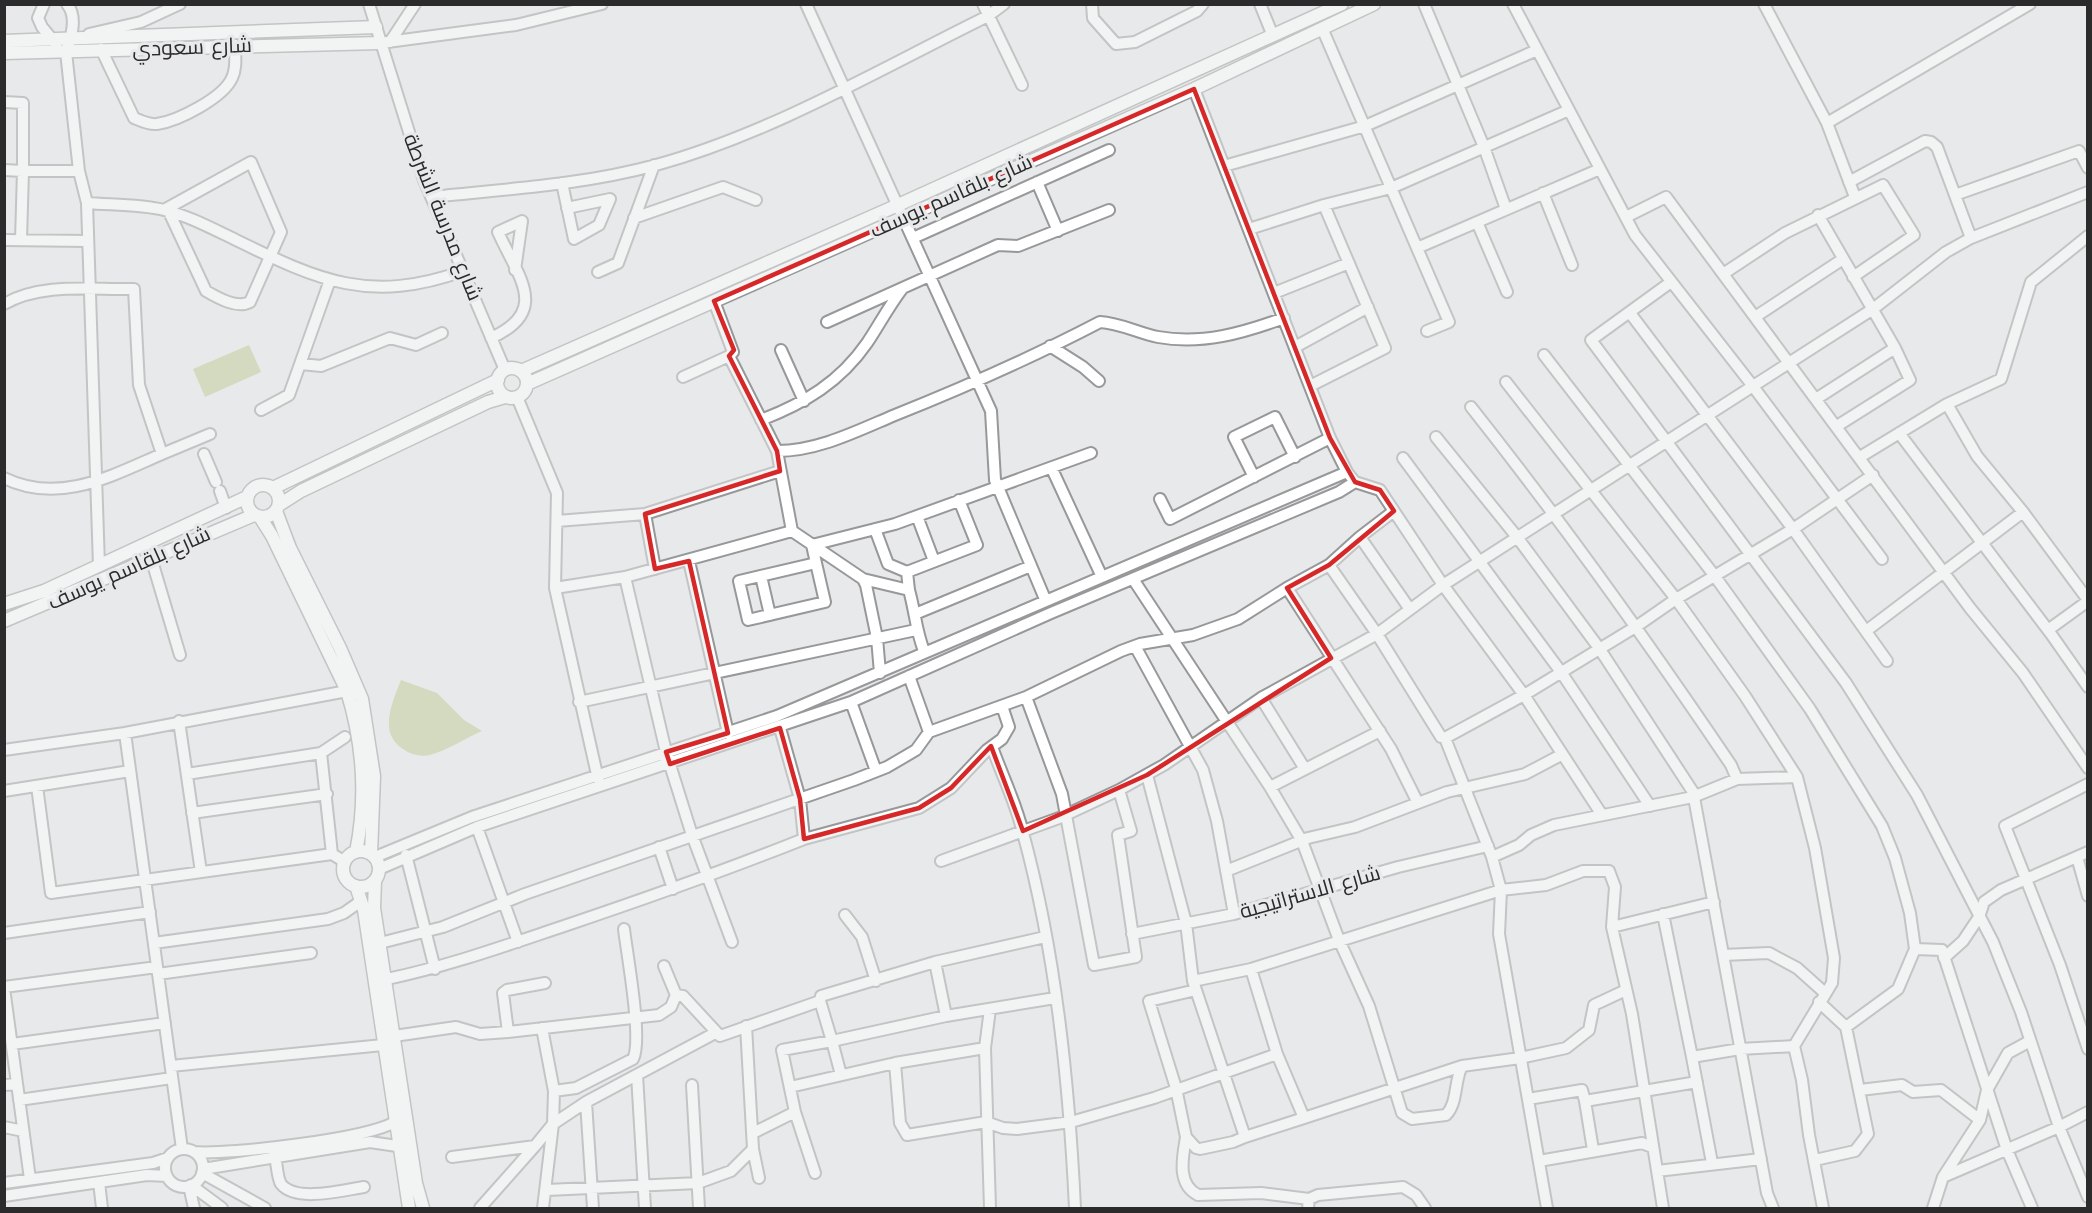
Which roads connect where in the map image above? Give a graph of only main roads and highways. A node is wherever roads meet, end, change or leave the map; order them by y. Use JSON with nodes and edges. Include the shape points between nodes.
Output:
{"nodes":[{"id":1,"x":1342,"y":4,"type":"edge"},
{"id":2,"x":1374,"y":4,"type":"edge"},
{"id":3,"x":376,"y":27,"type":"road end"},
{"id":4,"x":4,"y":41,"type":"edge"},
{"id":5,"x":385,"y":43,"type":"road end"},
{"id":6,"x":4,"y":53,"type":"edge"},
{"id":7,"x":901,"y":211,"type":"junction"},
{"id":8,"x":521,"y":371,"type":"junction"},
{"id":9,"x":501,"y":375,"type":"junction"},
{"id":10,"x":527,"y":384,"type":"junction"},
{"id":11,"x":511,"y":397,"type":"junction"},
{"id":12,"x":273,"y":488,"type":"junction"},
{"id":13,"x":247,"y":498,"type":"junction"},
{"id":14,"x":278,"y":508,"type":"junction"},
{"id":15,"x":257,"y":516,"type":"junction"},
{"id":16,"x":4,"y":604,"type":"edge"},
{"id":17,"x":4,"y":621,"type":"edge"},
{"id":18,"x":356,"y":852,"type":"junction"},
{"id":19,"x":375,"y":860,"type":"junction"},
{"id":20,"x":375,"y":881,"type":"junction"},
{"id":21,"x":356,"y":886,"type":"junction"},
{"id":22,"x":409,"y":1209,"type":"edge"},
{"id":23,"x":423,"y":1209,"type":"edge"}],
"edges":[{"from":1,"to":7,"type":"main road","name":"شارع بلقاسم يوسف"},
{"from":2,"to":7,"type":"main road","name":"شارع بلقاسم يوسف","via":[[1194,89]]},
{"from":3,"to":4,"type":"main road","name":"شارع سعودي"},
{"from":5,"to":6,"type":"main road","name":"شارع سعودي"},
{"from":7,"to":8,"type":"main road","name":"شارع بلقاسم يوسف"},
{"from":7,"to":10,"type":"main road","name":"شارع بلقاسم يوسف","via":[[714,301]]},
{"from":8,"to":9,"type":"main road","via":[[512,368]]},
{"from":8,"to":10,"type":"main road"},
{"from":9,"to":11,"type":"main road","via":[[498,389]]},
{"from":9,"to":12,"type":"main road"},
{"from":10,"to":11,"type":"main road","via":[[524,393]]},
{"from":11,"to":14,"type":"main road","via":[[488,402],[301,491]]},
{"from":12,"to":13,"type":"main road","via":[[258,486]]},
{"from":12,"to":14,"type":"main road"},
{"from":13,"to":15,"type":"main road","via":[[248,508]]},
{"from":13,"to":16,"type":"main road","name":"شارع بلقاسم يوسف","via":[[99,566]]},
{"from":14,"to":15,"type":"main road","via":[[269,517]]},
{"from":14,"to":19,"type":"main road","via":[[290,548],[362,699],[374,776]]},
{"from":15,"to":17,"type":"main road","name":"شارع بلقاسم يوسف"},
{"from":15,"to":18,"type":"main road","via":[[272,536],[347,691],[361,760],[362,802]]},
{"from":18,"to":19,"type":"main road"},
{"from":18,"to":21,"type":"main road","via":[[345,861],[344,873]]},
{"from":19,"to":20,"type":"main road"},
{"from":20,"to":21,"type":"main road"},
{"from":20,"to":23,"type":"main road","via":[[373,901]]},
{"from":21,"to":22,"type":"main road"}]}
